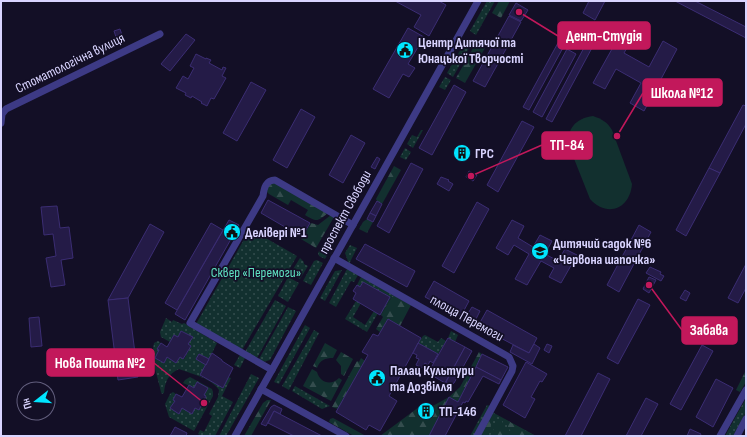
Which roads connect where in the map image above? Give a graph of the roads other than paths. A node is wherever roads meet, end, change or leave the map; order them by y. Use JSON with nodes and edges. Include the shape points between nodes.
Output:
{"nodes":[{"id":1,"x":478,"y":1,"type":"edge"},
{"id":2,"x":160,"y":34,"type":"dead end"},
{"id":3,"x":1,"y":123,"type":"edge"},
{"id":4,"x":353,"y":225,"type":"junction"},
{"id":5,"x":334,"y":258,"type":"junction"},
{"id":6,"x":272,"y":370,"type":"junction"},
{"id":7,"x":261,"y":389,"type":"junction"},
{"id":8,"x":746,"y":390,"type":"edge"},
{"id":9,"x":746,"y":419,"type":"edge"},
{"id":10,"x":234,"y":436,"type":"edge"},
{"id":11,"x":346,"y":436,"type":"edge"},
{"id":12,"x":477,"y":436,"type":"edge"},
{"id":13,"x":720,"y":436,"type":"edge"},
{"id":14,"x":737,"y":436,"type":"edge"}],
"edges":[{"from":1,"to":4,"type":"street","name":"проспект Свободи"},
{"from":2,"to":3,"type":"street","name":"Стоматологічна вулиця","via":[[6,109],[2,114]]},
{"from":4,"to":5,"type":"street","name":"проспект Свободи"},
{"from":4,"to":6,"type":"street","via":[[275,180],[266,185],[263,196],[190,323]]},
{"from":5,"to":6,"type":"street","name":"проспект Свободи"},
{"from":5,"to":12,"type":"street","name":"площа Перемоги","via":[[509,357],[513,366],[512,371]]},
{"from":6,"to":7,"type":"street","name":"проспект Свободи"},
{"from":7,"to":10,"type":"street","name":"проспект Свободи"},
{"from":7,"to":11,"type":"street"},
{"from":8,"to":13,"type":"street"},
{"from":9,"to":14,"type":"street"}]}
